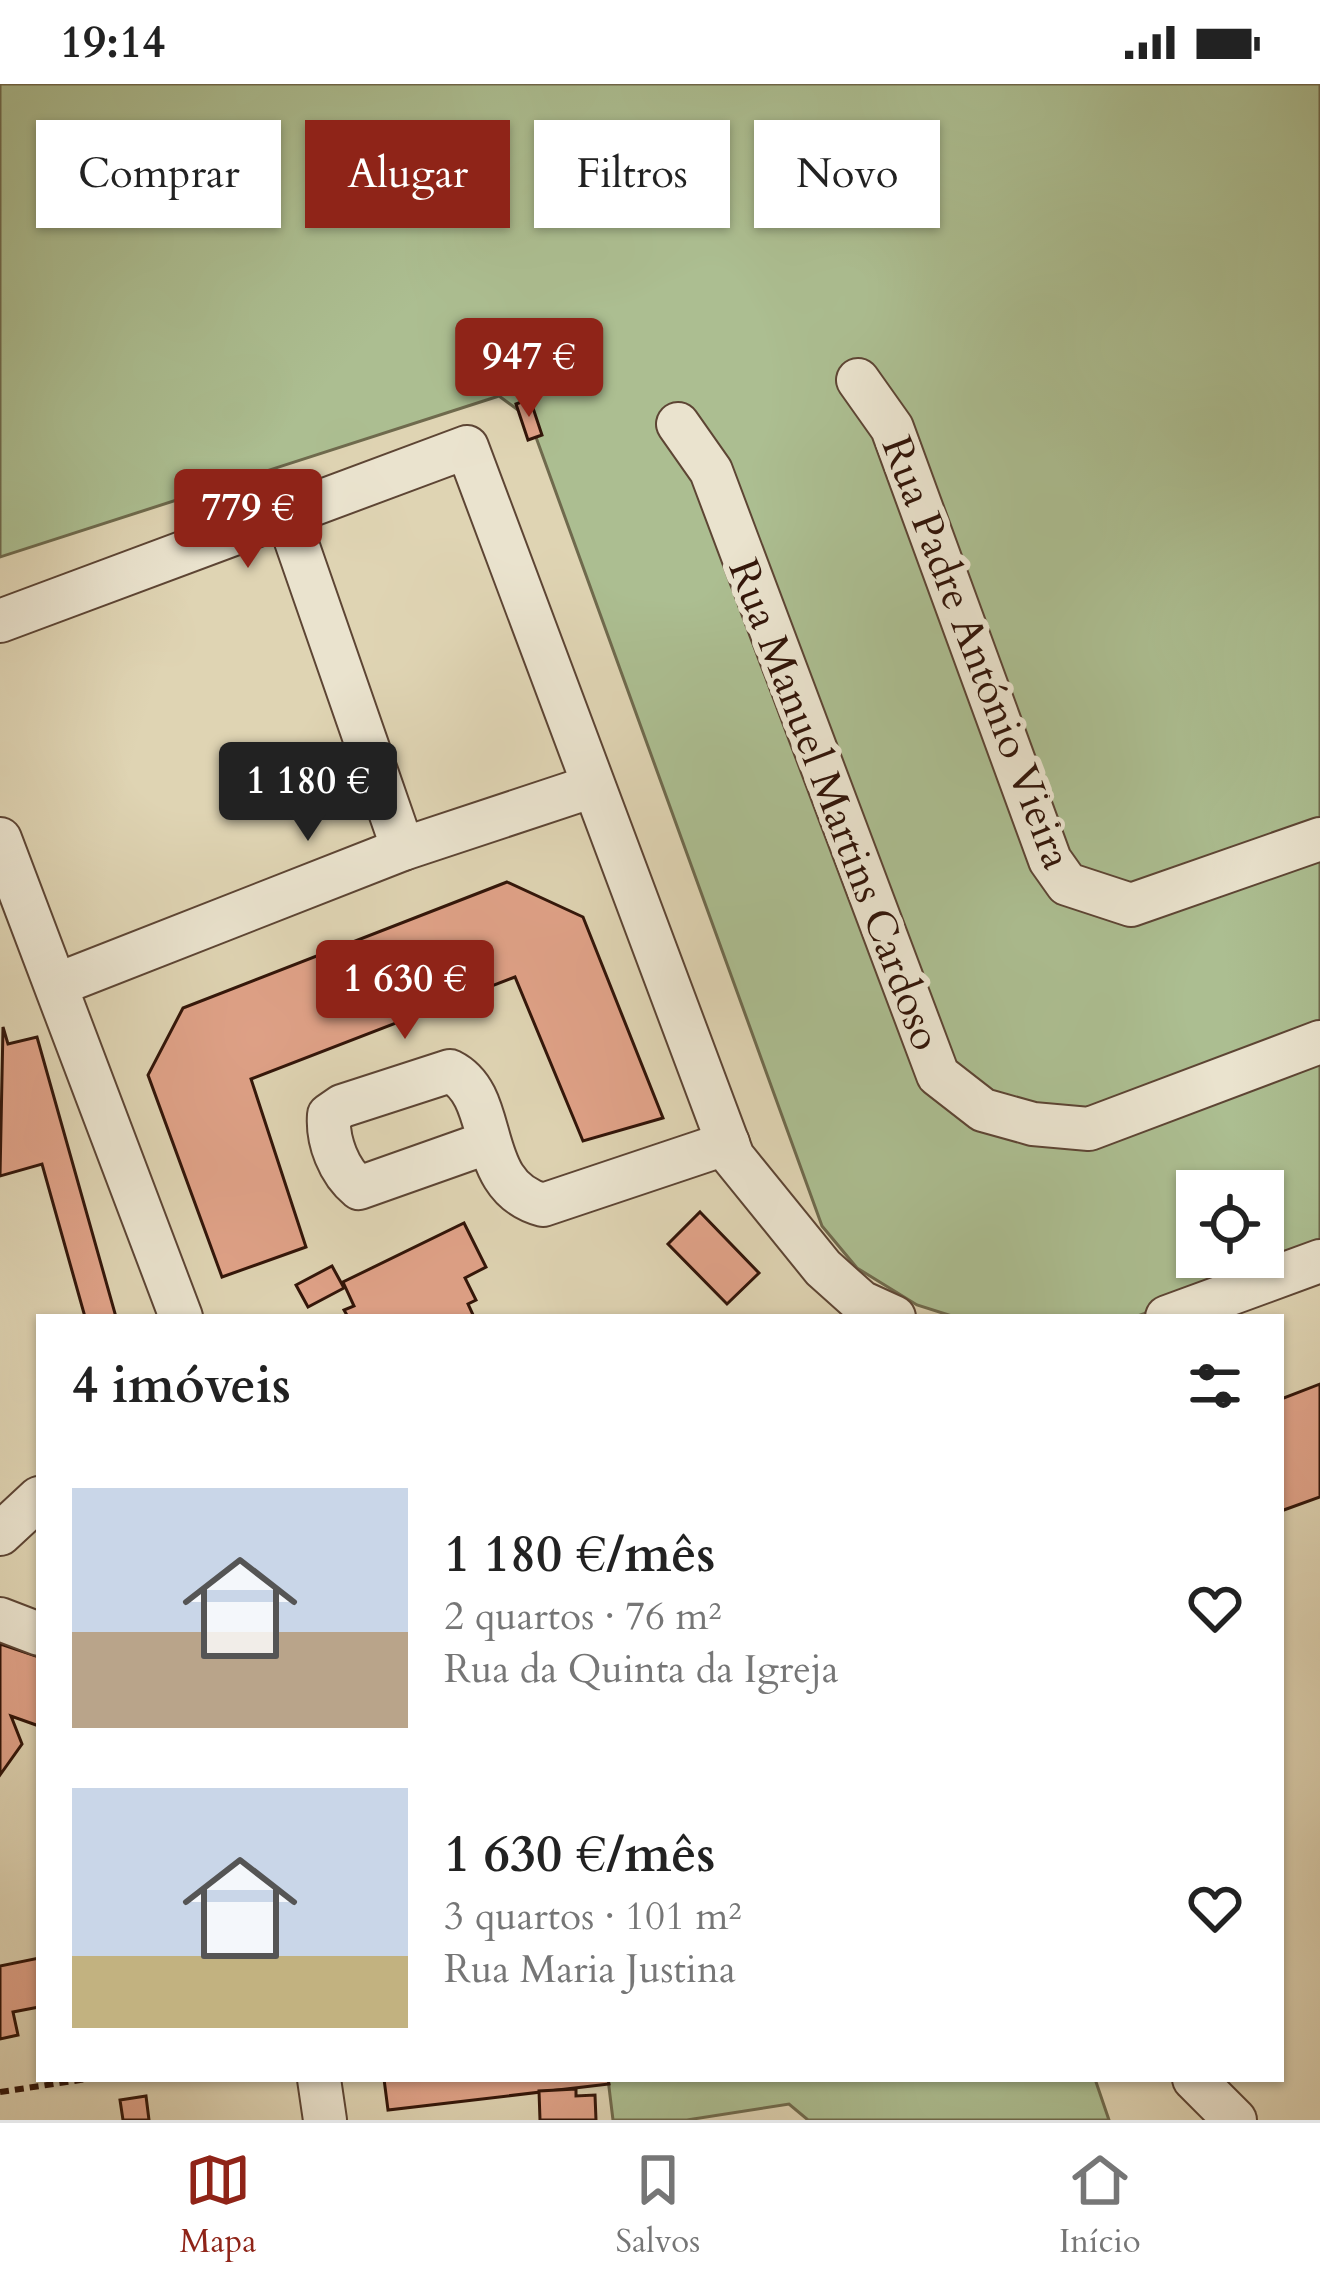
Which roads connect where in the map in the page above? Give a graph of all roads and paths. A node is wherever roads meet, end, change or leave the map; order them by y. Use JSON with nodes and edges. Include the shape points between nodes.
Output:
{"nodes":[{"id":1,"x":858,"y":380,"type":"dead end"},
{"id":2,"x":679,"y":424,"type":"dead end"},
{"id":3,"x":286,"y":515,"type":"junction"},
{"id":4,"x":0,"y":621,"type":"edge"},
{"id":5,"x":590,"y":787,"type":"junction"},
{"id":6,"x":0,"y":839,"type":"edge"},
{"id":7,"x":1320,"y":839,"type":"edge"},
{"id":8,"x":403,"y":849,"type":"junction"},
{"id":9,"x":56,"y":985,"type":"junction"},
{"id":10,"x":1320,"y":1042,"type":"edge"},
{"id":11,"x":489,"y":1142,"type":"dead end"},
{"id":12,"x":728,"y":1144,"type":"junction"},
{"id":13,"x":1320,"y":1261,"type":"edge"},
{"id":14,"x":180,"y":1314,"type":"edge"},
{"id":15,"x":888,"y":1314,"type":"edge"},
{"id":16,"x":1175,"y":1314,"type":"edge"},
{"id":17,"x":36,"y":1501,"type":"edge"},
{"id":18,"x":0,"y":1534,"type":"edge"},
{"id":19,"x":0,"y":1619,"type":"edge"},
{"id":20,"x":36,"y":1633,"type":"edge"},
{"id":21,"x":67,"y":2082,"type":"edge"},
{"id":22,"x":319,"y":2082,"type":"edge"},
{"id":23,"x":1197,"y":2082,"type":"edge"},
{"id":24,"x":0,"y":2092,"type":"edge"},
{"id":25,"x":325,"y":2120,"type":"edge"},
{"id":26,"x":1235,"y":2120,"type":"edge"}],
"edges":[{"from":1,"to":7,"type":"street","name":"Rua Padre António Vieira","via":[[892,428],[1050,860],[1067,884],[1131,905]]},
{"from":2,"to":10,"type":"street","name":"Rua Manuel Martins Cardoso","via":[[711,471],[938,1075],[983,1110],[1089,1129]]},
{"from":3,"to":4,"type":"street"},
{"from":3,"to":5,"type":"street","via":[[467,447]]},
{"from":3,"to":8,"type":"street"},
{"from":5,"to":8,"type":"street"},
{"from":5,"to":12,"type":"street"},
{"from":6,"to":9,"type":"street"},
{"from":8,"to":9,"type":"street"},
{"from":9,"to":14,"type":"street"},
{"from":11,"to":12,"type":"street","via":[[506,1186],[543,1205]]},
{"from":12,"to":15,"type":"street","via":[[823,1268]]},
{"from":13,"to":16,"type":"street"},
{"from":17,"to":18,"type":"street"},
{"from":19,"to":20,"type":"street"},
{"from":21,"to":24,"type":"path"},
{"from":22,"to":25,"type":"street"},
{"from":23,"to":26,"type":"street"}]}
